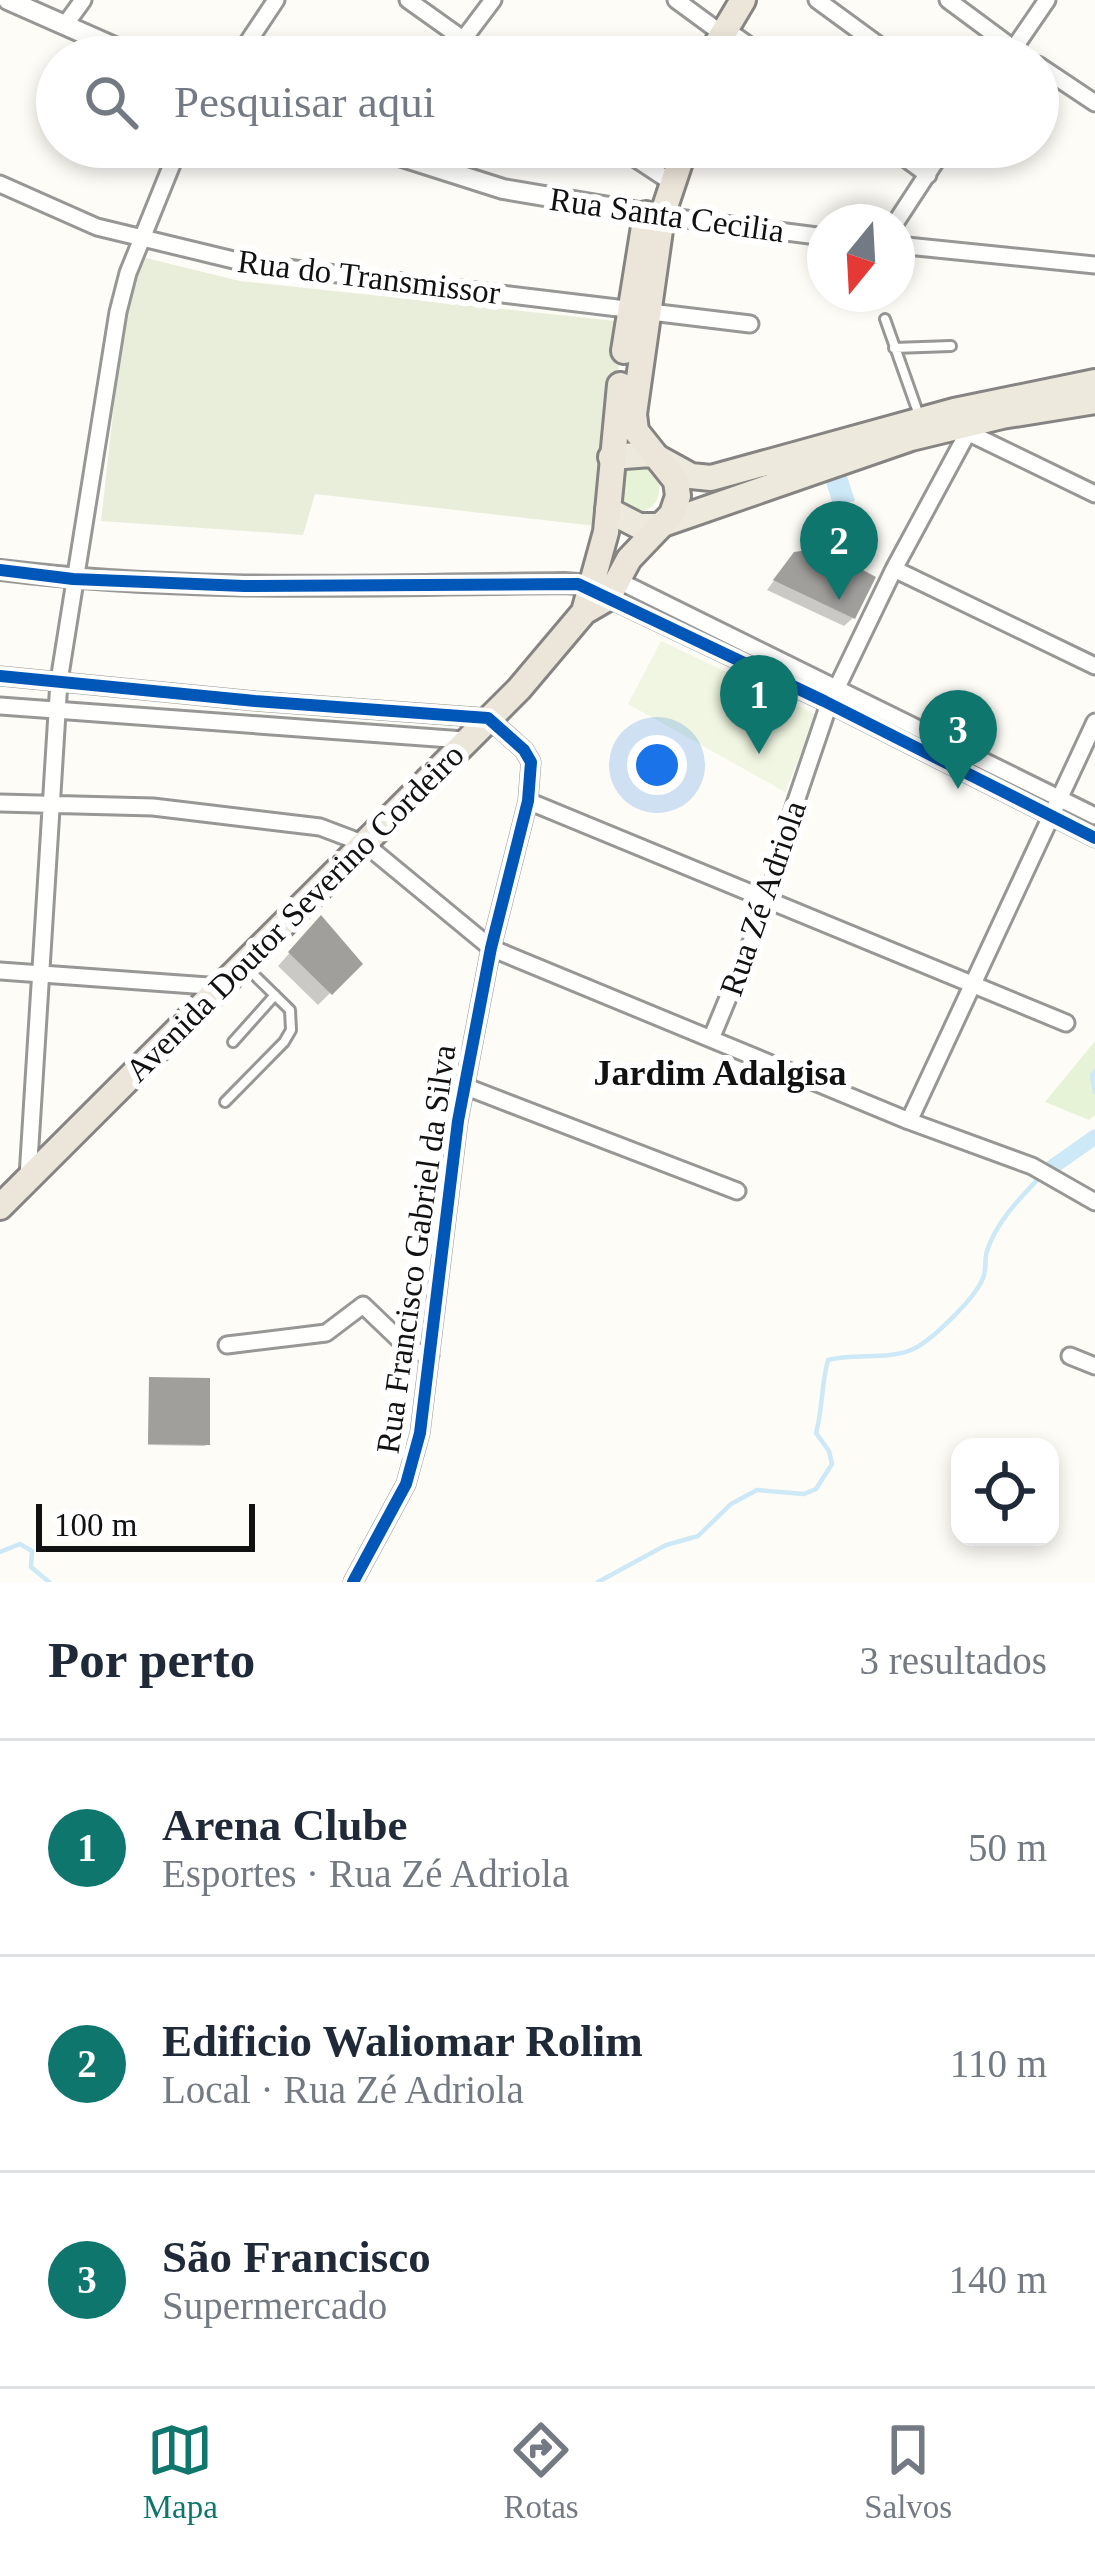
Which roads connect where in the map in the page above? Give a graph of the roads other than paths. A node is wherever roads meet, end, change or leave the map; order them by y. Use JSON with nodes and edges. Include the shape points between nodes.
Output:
{"nodes":[{"id":1,"x":8,"y":0,"type":"edge"},
{"id":2,"x":83,"y":0,"type":"edge"},
{"id":3,"x":276,"y":0,"type":"edge"},
{"id":4,"x":408,"y":0,"type":"edge"},
{"id":5,"x":493,"y":0,"type":"edge"},
{"id":6,"x":676,"y":0,"type":"edge"},
{"id":7,"x":743,"y":0,"type":"edge"},
{"id":8,"x":761,"y":0,"type":"edge"},
{"id":9,"x":818,"y":0,"type":"edge"},
{"id":10,"x":948,"y":0,"type":"edge"},
{"id":11,"x":1047,"y":0,"type":"edge"},
{"id":12,"x":65,"y":25,"type":"junction"},
{"id":13,"x":90,"y":36,"type":"edge"},
{"id":14,"x":252,"y":36,"type":"edge"},
{"id":15,"x":459,"y":36,"type":"edge"},
{"id":16,"x":465,"y":36,"type":"edge"},
{"id":17,"x":721,"y":36,"type":"edge"},
{"id":18,"x":731,"y":36,"type":"edge"},
{"id":19,"x":734,"y":36,"type":"edge"},
{"id":20,"x":867,"y":36,"type":"edge"},
{"id":21,"x":993,"y":36,"type":"edge"},
{"id":22,"x":1026,"y":36,"type":"edge"},
{"id":23,"x":1059,"y":79,"type":"edge"},
{"id":24,"x":1095,"y":103,"type":"edge"},
{"id":25,"x":171,"y":168,"type":"edge"},
{"id":26,"x":440,"y":168,"type":"edge"},
{"id":27,"x":649,"y":168,"type":"edge"},
{"id":28,"x":665,"y":168,"type":"edge"},
{"id":29,"x":671,"y":168,"type":"edge"},
{"id":30,"x":918,"y":168,"type":"edge"},
{"id":31,"x":932,"y":168,"type":"edge"},
{"id":32,"x":928,"y":175,"type":"junction"},
{"id":33,"x":664,"y":178,"type":"junction"},
{"id":34,"x":0,"y":184,"type":"edge"},
{"id":35,"x":908,"y":204,"type":"edge"},
{"id":36,"x":654,"y":215,"type":"junction"},
{"id":37,"x":807,"y":234,"type":"edge"},
{"id":38,"x":142,"y":239,"type":"junction"},
{"id":39,"x":915,"y":247,"type":"edge"},
{"id":40,"x":1095,"y":265,"type":"edge"},
{"id":41,"x":637,"y":310,"type":"junction"},
{"id":42,"x":885,"y":320,"type":"dead end"},
{"id":43,"x":750,"y":324,"type":"dead end"},
{"id":44,"x":951,"y":346,"type":"dead end"},
{"id":45,"x":894,"y":348,"type":"junction"},
{"id":46,"x":1095,"y":382,"type":"edge"},
{"id":47,"x":1095,"y":401,"type":"edge"},
{"id":48,"x":921,"y":419,"type":"junction"},
{"id":49,"x":963,"y":430,"type":"junction"},
{"id":50,"x":611,"y":458,"type":"junction"},
{"id":51,"x":658,"y":458,"type":"junction"},
{"id":52,"x":1095,"y":494,"type":"edge"},
{"id":53,"x":608,"y":510,"type":"junction"},
{"id":54,"x":667,"y":522,"type":"junction"},
{"id":55,"x":894,"y":569,"type":"junction"},
{"id":56,"x":0,"y":570,"type":"edge"},
{"id":57,"x":73,"y":579,"type":"junction"},
{"id":58,"x":600,"y":595,"type":"junction"},
{"id":59,"x":1095,"y":666,"type":"edge"},
{"id":60,"x":0,"y":676,"type":"edge"},
{"id":61,"x":58,"y":681,"type":"junction"},
{"id":62,"x":837,"y":687,"type":"junction"},
{"id":63,"x":830,"y":704,"type":"junction"},
{"id":64,"x":0,"y":706,"type":"edge"},
{"id":65,"x":57,"y":712,"type":"junction"},
{"id":66,"x":488,"y":718,"type":"junction"},
{"id":67,"x":1095,"y":722,"type":"edge"},
{"id":68,"x":464,"y":740,"type":"junction"},
{"id":69,"x":1060,"y":798,"type":"junction"},
{"id":70,"x":528,"y":801,"type":"junction"},
{"id":71,"x":0,"y":802,"type":"edge"},
{"id":72,"x":52,"y":805,"type":"junction"},
{"id":73,"x":1095,"y":816,"type":"edge"},
{"id":74,"x":1050,"y":818,"type":"junction"},
{"id":75,"x":1095,"y":838,"type":"edge"},
{"id":76,"x":365,"y":844,"type":"junction"},
{"id":77,"x":768,"y":899,"type":"junction"},
{"id":78,"x":491,"y":948,"type":"junction"},
{"id":79,"x":244,"y":965,"type":"junction"},
{"id":80,"x":0,"y":971,"type":"edge"},
{"id":81,"x":41,"y":974,"type":"junction"},
{"id":82,"x":972,"y":982,"type":"junction"},
{"id":83,"x":222,"y":987,"type":"junction"},
{"id":84,"x":275,"y":995,"type":"junction"},
{"id":85,"x":1066,"y":1023,"type":"dead end"},
{"id":86,"x":711,"y":1039,"type":"junction"},
{"id":87,"x":233,"y":1042,"type":"dead end"},
{"id":88,"x":464,"y":1086,"type":"junction"},
{"id":89,"x":225,"y":1102,"type":"dead end"},
{"id":90,"x":909,"y":1121,"type":"junction"},
{"id":91,"x":28,"y":1177,"type":"junction"},
{"id":92,"x":737,"y":1191,"type":"dead end"},
{"id":93,"x":1095,"y":1202,"type":"edge"},
{"id":94,"x":0,"y":1207,"type":"edge"},
{"id":95,"x":226,"y":1345,"type":"dead end"},
{"id":96,"x":430,"y":1355,"type":"junction"},
{"id":97,"x":1070,"y":1356,"type":"dead end"},
{"id":98,"x":1095,"y":1366,"type":"edge"},
{"id":99,"x":353,"y":1582,"type":"edge"}],
"edges":[{"from":1,"to":12,"type":"street"},
{"from":2,"to":12,"type":"street"},
{"from":3,"to":14,"type":"street"},
{"from":4,"to":15,"type":"street"},
{"from":5,"to":16,"type":"street"},
{"from":6,"to":17,"type":"street"},
{"from":7,"to":18,"type":"highway"},
{"from":8,"to":19,"type":"highway"},
{"from":9,"to":20,"type":"street"},
{"from":10,"to":21,"type":"street"},
{"from":11,"to":22,"type":"street"},
{"from":12,"to":13,"type":"street"},
{"from":23,"to":24,"type":"street"},
{"from":25,"to":38,"type":"street"},
{"from":26,"to":36,"type":"street","name":"Rua Santa Cecilia","via":[[503,189]]},
{"from":27,"to":33,"type":"street"},
{"from":28,"to":33,"type":"highway"},
{"from":29,"to":33,"type":"highway"},
{"from":30,"to":32,"type":"street"},
{"from":31,"to":32,"type":"street"},
{"from":32,"to":35,"type":"street"},
{"from":33,"to":36,"type":"highway"},
{"from":34,"to":38,"type":"street","name":"Rua do Transmissor"},
{"from":36,"to":37,"type":"street","name":"Rua Santa Cecilia"},
{"from":36,"to":41,"type":"highway"},
{"from":38,"to":41,"type":"street","name":"Rua do Transmissor","via":[[246,263]]},
{"from":38,"to":57,"type":"street","via":[[118,312]]},
{"from":39,"to":40,"type":"street"},
{"from":41,"to":43,"type":"street","name":"Rua do Transmissor"},
{"from":41,"to":50,"type":"highway"},
{"from":41,"to":51,"type":"highway","via":[[636,431]]},
{"from":42,"to":45,"type":"lane"},
{"from":44,"to":45,"type":"lane"},
{"from":45,"to":48,"type":"lane"},
{"from":46,"to":48,"type":"main road"},
{"from":47,"to":49,"type":"main road"},
{"from":48,"to":51,"type":"main road","via":[[710,478]]},
{"from":49,"to":52,"type":"street"},
{"from":49,"to":54,"type":"main road","via":[[911,438]]},
{"from":49,"to":55,"type":"street","name":"Rua Zé Adriola"},
{"from":50,"to":51,"type":"main road"},
{"from":50,"to":53,"type":"highway"},
{"from":51,"to":54,"type":"highway","via":[[676,481]]},
{"from":53,"to":54,"type":"main road","via":[[639,526]]},
{"from":53,"to":58,"type":"highway","name":"Avenida Doutor Severino Cordeiro"},
{"from":54,"to":58,"type":"highway","name":"Avenida Doutor Severino Cordeiro"},
{"from":55,"to":59,"type":"street"},
{"from":55,"to":62,"type":"street","name":"Rua Zé Adriola"},
{"from":56,"to":57,"type":"street"},
{"from":57,"to":58,"type":"street","via":[[564,583]]},
{"from":57,"to":61,"type":"street"},
{"from":58,"to":62,"type":"street"},
{"from":58,"to":63,"type":"street"},
{"from":58,"to":66,"type":"highway","name":"Avenida Doutor Severino Cordeiro"},
{"from":60,"to":61,"type":"street"},
{"from":61,"to":65,"type":"street"},
{"from":61,"to":66,"type":"street"},
{"from":62,"to":63,"type":"street","name":"Rua Zé Adriola"},
{"from":62,"to":69,"type":"street"},
{"from":63,"to":74,"type":"street"},
{"from":63,"to":77,"type":"street","name":"Rua Zé Adriola"},
{"from":64,"to":65,"type":"street"},
{"from":65,"to":68,"type":"street"},
{"from":65,"to":72,"type":"street"},
{"from":66,"to":68,"type":"highway","name":"Avenida Doutor Severino Cordeiro"},
{"from":66,"to":70,"type":"street","name":"Rua Francisco Gabriel da Silva","via":[[531,762]]},
{"from":67,"to":69,"type":"street"},
{"from":68,"to":76,"type":"highway","name":"Avenida Doutor Severino Cordeiro"},
{"from":69,"to":73,"type":"street"},
{"from":69,"to":74,"type":"street"},
{"from":70,"to":77,"type":"street"},
{"from":70,"to":78,"type":"street","name":"Rua Francisco Gabriel da Silva"},
{"from":71,"to":72,"type":"street"},
{"from":72,"to":76,"type":"street","via":[[256,818],[320,827]]},
{"from":72,"to":81,"type":"street"},
{"from":74,"to":75,"type":"street"},
{"from":74,"to":82,"type":"street"},
{"from":76,"to":78,"type":"street"},
{"from":76,"to":79,"type":"highway","name":"Avenida Doutor Severino Cordeiro"},
{"from":77,"to":82,"type":"street"},
{"from":77,"to":86,"type":"street","name":"Rua Zé Adriola"},
{"from":78,"to":86,"type":"street"},
{"from":78,"to":88,"type":"street","name":"Rua Francisco Gabriel da Silva"},
{"from":79,"to":83,"type":"highway","name":"Avenida Doutor Severino Cordeiro"},
{"from":79,"to":84,"type":"lane"},
{"from":80,"to":81,"type":"street"},
{"from":81,"to":83,"type":"street"},
{"from":81,"to":91,"type":"street"},
{"from":82,"to":85,"type":"street"},
{"from":82,"to":90,"type":"street"},
{"from":83,"to":91,"type":"highway","name":"Avenida Doutor Severino Cordeiro"},
{"from":84,"to":87,"type":"lane"},
{"from":84,"to":89,"type":"lane","via":[[290,1010],[291,1030]]},
{"from":86,"to":90,"type":"street"},
{"from":88,"to":92,"type":"street"},
{"from":88,"to":96,"type":"street","name":"Rua Francisco Gabriel da Silva"},
{"from":90,"to":93,"type":"street","via":[[1032,1166]]},
{"from":91,"to":94,"type":"highway","name":"Avenida Doutor Severino Cordeiro"},
{"from":95,"to":96,"type":"street","via":[[326,1333],[363,1305],[410,1350]]},
{"from":96,"to":99,"type":"street","name":"Rua Francisco Gabriel da Silva","via":[[406,1484]]},
{"from":97,"to":98,"type":"street"}]}
